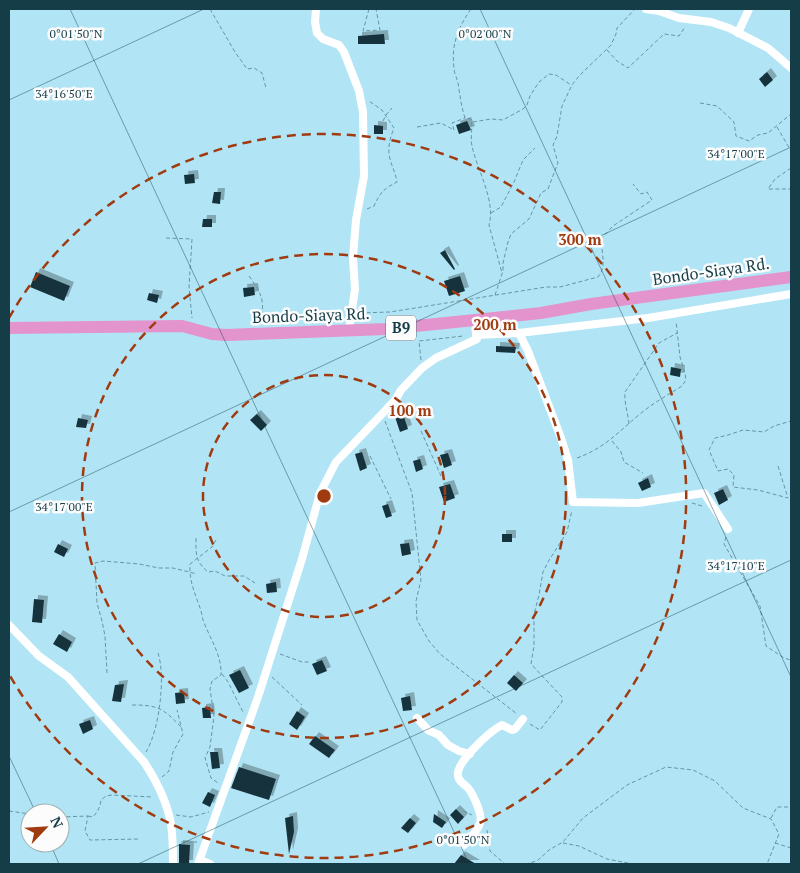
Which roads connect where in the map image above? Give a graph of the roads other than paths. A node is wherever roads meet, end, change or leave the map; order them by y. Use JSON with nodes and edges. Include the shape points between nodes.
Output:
{"nodes":[{"id":1,"x":316,"y":9,"type":"edge"},
{"id":2,"x":646,"y":9,"type":"edge"},
{"id":3,"x":749,"y":9,"type":"edge"},
{"id":4,"x":738,"y":33,"type":"junction"},
{"id":5,"x":791,"y":68,"type":"edge"},
{"id":6,"x":791,"y":277,"type":"edge"},
{"id":7,"x":791,"y":294,"type":"edge"},
{"id":8,"x":475,"y":320,"type":"junction"},
{"id":9,"x":9,"y":328,"type":"edge"},
{"id":10,"x":349,"y":330,"type":"junction"},
{"id":11,"x":519,"y":333,"type":"junction"},
{"id":12,"x":476,"y":335,"type":"junction"},
{"id":13,"x":728,"y":529,"type":"road end"},
{"id":14,"x":9,"y":625,"type":"edge"},
{"id":15,"x":417,"y":718,"type":"dead end"},
{"id":16,"x":523,"y":719,"type":"road end"},
{"id":17,"x":470,"y":754,"type":"junction"},
{"id":18,"x":448,"y":839,"type":"dead end"},
{"id":19,"x":199,"y":862,"type":"edge"},
{"id":20,"x":173,"y":864,"type":"edge"},
{"id":21,"x":210,"y":864,"type":"edge"}],
"edges":[{"from":1,"to":10,"type":"street","via":[[317,33],[344,52],[360,94],[363,112],[364,176],[356,220],[355,289]]},
{"from":2,"to":4,"type":"street","via":[[722,25]]},
{"from":3,"to":4,"type":"street"},
{"from":4,"to":5,"type":"street","via":[[768,48]]},
{"from":6,"to":8,"type":"highway","name":"Bondo-Siaya Rd.","number":"B9"},
{"from":7,"to":11,"type":"street","via":[[607,324]]},
{"from":8,"to":10,"type":"highway","name":"Bondo-Siaya Rd.","number":"B9"},
{"from":8,"to":12,"type":"street"},
{"from":9,"to":10,"type":"highway","name":"Bondo-Siaya Rd.","number":"B9","via":[[182,326],[212,334]]},
{"from":11,"to":12,"type":"street"},
{"from":11,"to":13,"type":"street","via":[[561,438],[568,460],[573,502],[638,503],[704,493]]},
{"from":12,"to":19,"type":"street","via":[[477,339],[422,368],[336,462],[320,493],[273,650]]},
{"from":14,"to":20,"type":"street","via":[[39,656],[68,677],[141,759],[155,780],[171,823]]},
{"from":15,"to":17,"type":"street","via":[[448,745]]},
{"from":16,"to":17,"type":"street","via":[[515,729],[497,728]]},
{"from":17,"to":18,"type":"street","via":[[458,772],[459,779],[474,797],[480,824],[464,845],[454,838]]},
{"from":19,"to":21,"type":"street"}]}
